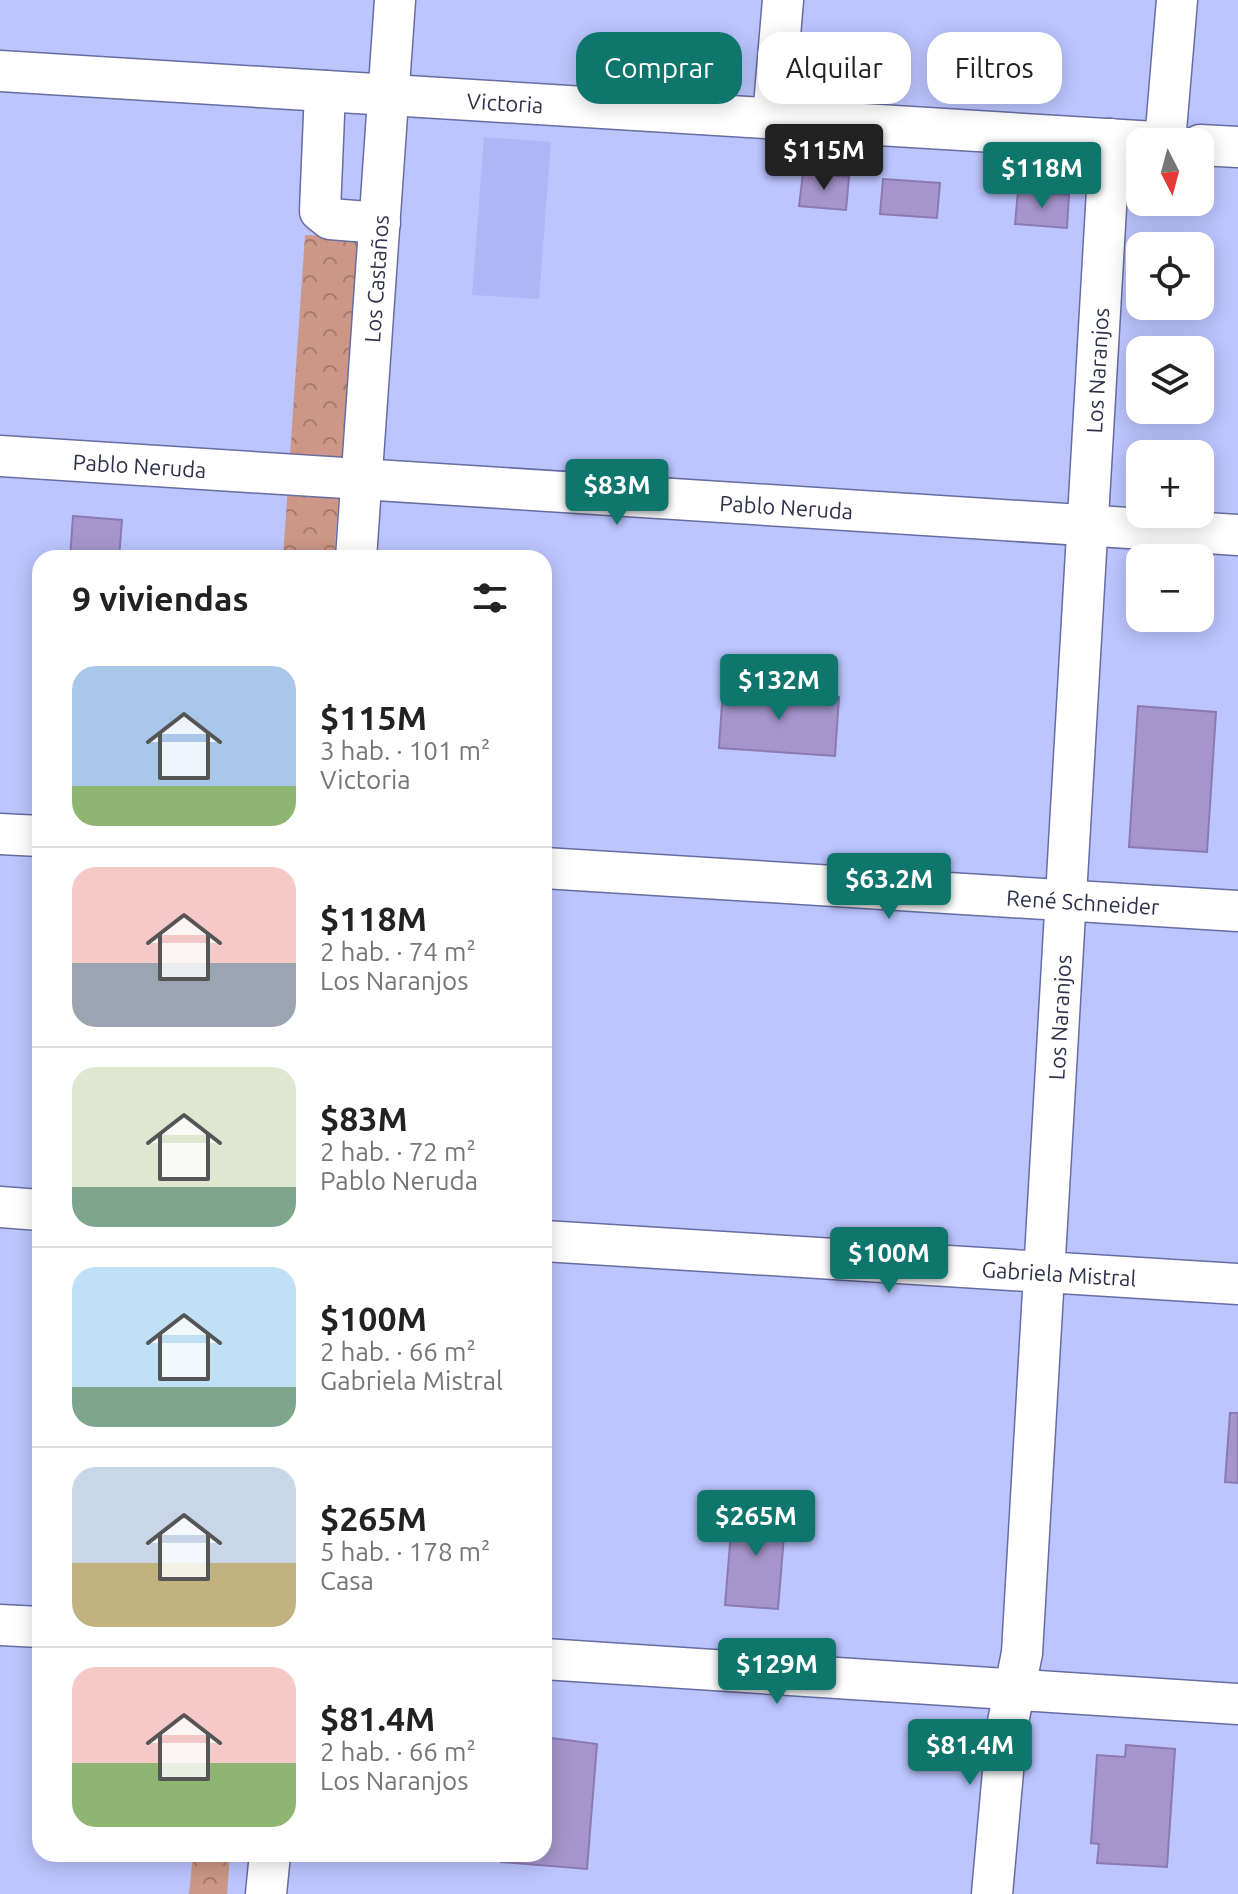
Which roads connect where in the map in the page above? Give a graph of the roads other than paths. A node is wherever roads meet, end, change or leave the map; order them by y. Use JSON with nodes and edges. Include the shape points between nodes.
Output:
{"nodes":[{"id":1,"x":395,"y":0,"type":"edge"},
{"id":2,"x":783,"y":0,"type":"edge"},
{"id":3,"x":1177,"y":0,"type":"edge"},
{"id":4,"x":0,"y":71,"type":"edge"},
{"id":5,"x":325,"y":91,"type":"junction"},
{"id":6,"x":389,"y":94,"type":"junction"},
{"id":7,"x":773,"y":118,"type":"junction"},
{"id":8,"x":1166,"y":128,"type":"edge"},
{"id":9,"x":1110,"y":139,"type":"junction"},
{"id":10,"x":1126,"y":140,"type":"edge"},
{"id":11,"x":1214,"y":146,"type":"edge"},
{"id":12,"x":1238,"y":147,"type":"edge"},
{"id":13,"x":380,"y":223,"type":"junction"},
{"id":14,"x":0,"y":456,"type":"edge"},
{"id":15,"x":361,"y":478,"type":"junction"},
{"id":16,"x":1088,"y":525,"type":"junction"},
{"id":17,"x":1238,"y":535,"type":"edge"},
{"id":18,"x":356,"y":550,"type":"edge"},
{"id":19,"x":0,"y":834,"type":"edge"},
{"id":20,"x":32,"y":836,"type":"edge"},
{"id":21,"x":552,"y":869,"type":"edge"},
{"id":22,"x":1066,"y":901,"type":"junction"},
{"id":23,"x":1238,"y":911,"type":"edge"},
{"id":24,"x":0,"y":1207,"type":"edge"},
{"id":25,"x":32,"y":1209,"type":"edge"},
{"id":26,"x":552,"y":1241,"type":"edge"},
{"id":27,"x":1047,"y":1272,"type":"junction"},
{"id":28,"x":1238,"y":1284,"type":"edge"},
{"id":29,"x":0,"y":1625,"type":"edge"},
{"id":30,"x":32,"y":1627,"type":"edge"},
{"id":31,"x":552,"y":1660,"type":"edge"},
{"id":32,"x":1015,"y":1689,"type":"junction"},
{"id":33,"x":1238,"y":1704,"type":"edge"},
{"id":34,"x":269,"y":1862,"type":"edge"},
{"id":35,"x":266,"y":1894,"type":"edge"},
{"id":36,"x":992,"y":1894,"type":"edge"}],
"edges":[{"from":1,"to":6,"type":"street","name":"Los Castaños"},
{"from":2,"to":7,"type":"street"},
{"from":3,"to":8,"type":"street"},
{"from":4,"to":5,"type":"street","name":"Victoria"},
{"from":5,"to":6,"type":"street","name":"Victoria"},
{"from":5,"to":13,"type":"street","via":[[320,211],[330,219]]},
{"from":6,"to":7,"type":"street","name":"Victoria"},
{"from":6,"to":13,"type":"street","name":"Los Castaños"},
{"from":7,"to":9,"type":"street","name":"Victoria"},
{"from":9,"to":10,"type":"street","name":"Victoria"},
{"from":9,"to":16,"type":"street","name":"Los Naranjos"},
{"from":11,"to":12,"type":"street"},
{"from":13,"to":15,"type":"street","name":"Los Castaños"},
{"from":14,"to":15,"type":"street","name":"Pablo Neruda"},
{"from":15,"to":16,"type":"street","name":"Pablo Neruda"},
{"from":15,"to":18,"type":"street","name":"Los Castaños"},
{"from":16,"to":17,"type":"street","name":"Pablo Neruda"},
{"from":16,"to":22,"type":"street","name":"Los Naranjos"},
{"from":19,"to":20,"type":"street"},
{"from":21,"to":22,"type":"street","name":"René Schneider"},
{"from":22,"to":23,"type":"street","name":"René Schneider"},
{"from":22,"to":27,"type":"street","name":"Los Naranjos"},
{"from":24,"to":25,"type":"street"},
{"from":26,"to":27,"type":"street","name":"Gabriela Mistral"},
{"from":27,"to":28,"type":"street","name":"Gabriela Mistral"},
{"from":27,"to":32,"type":"street","name":"Los Naranjos","via":[[1022,1653]]},
{"from":29,"to":30,"type":"street"},
{"from":31,"to":32,"type":"street"},
{"from":32,"to":33,"type":"street"},
{"from":32,"to":36,"type":"street","name":"Los Naranjos"},
{"from":34,"to":35,"type":"street"}]}
